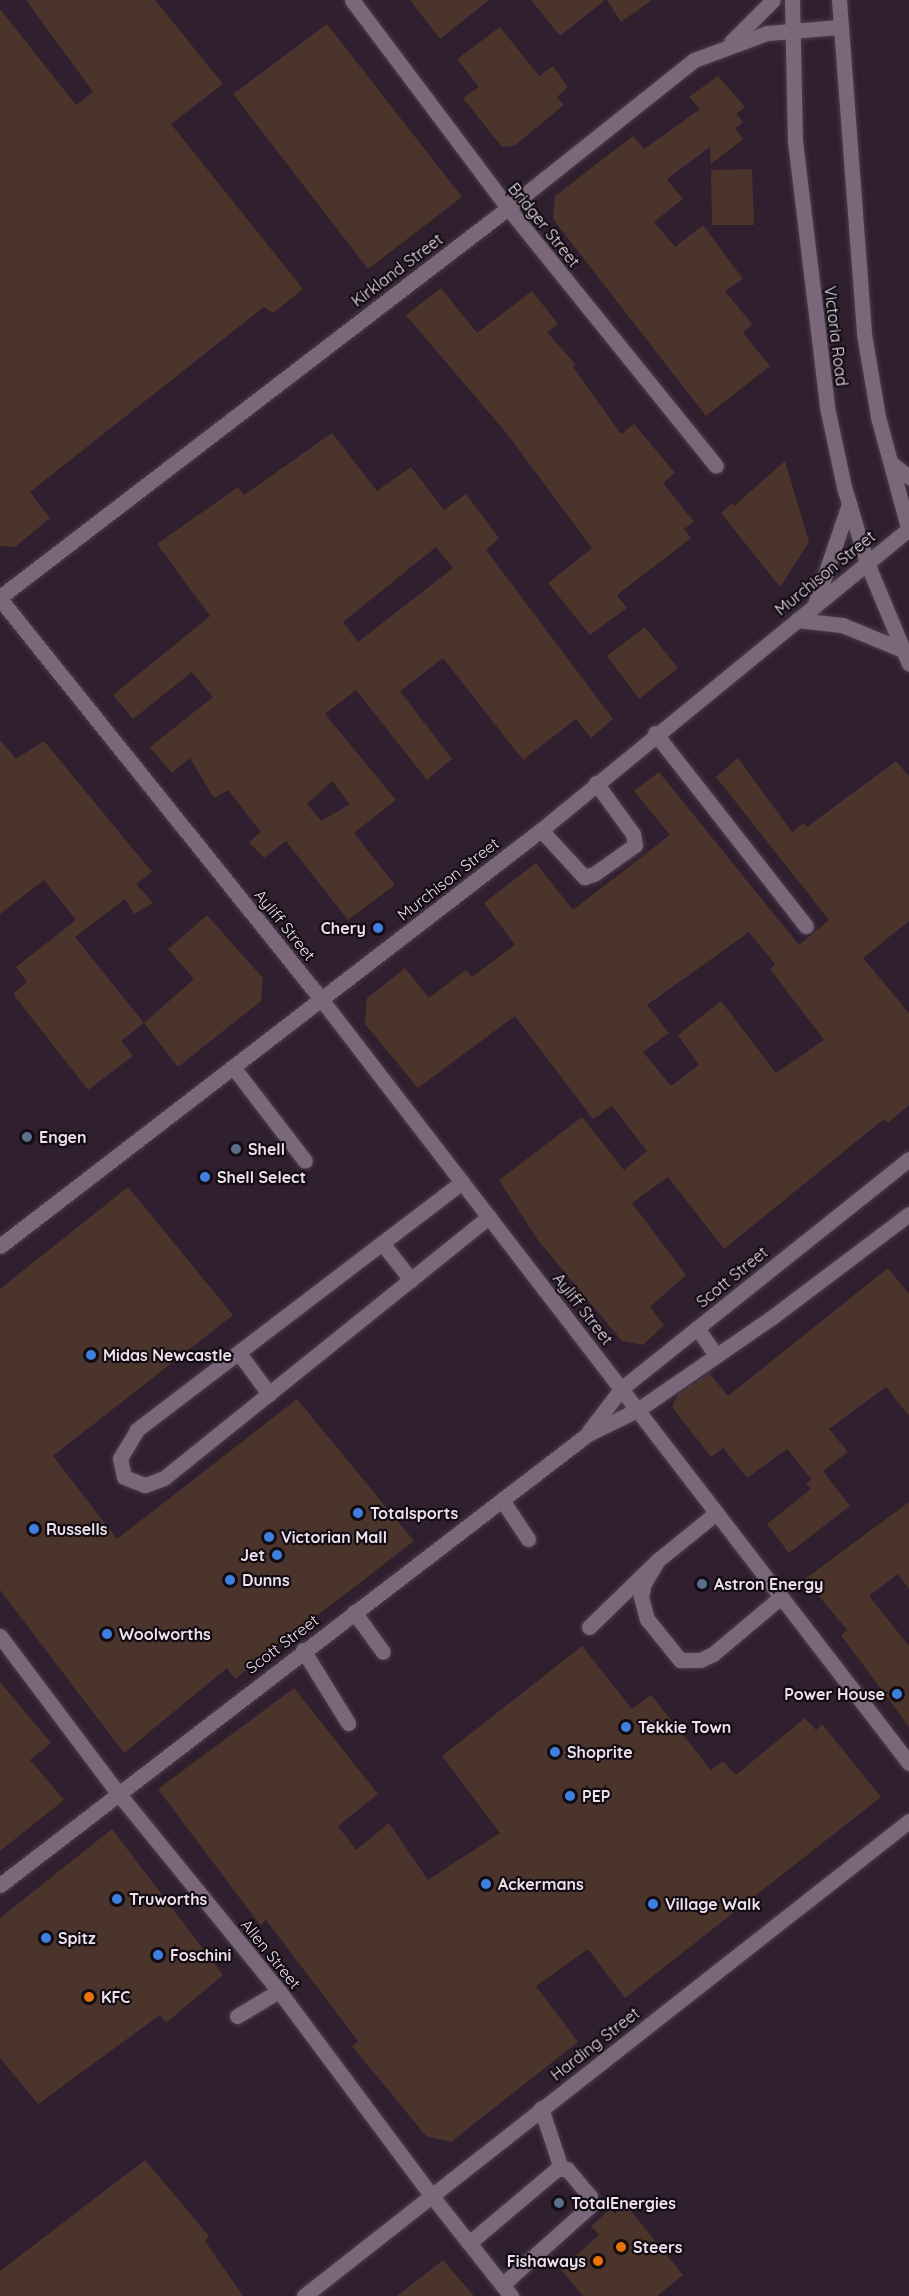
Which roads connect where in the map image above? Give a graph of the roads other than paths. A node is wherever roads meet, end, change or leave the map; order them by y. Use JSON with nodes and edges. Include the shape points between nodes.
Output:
{"nodes":[{"id":1,"x":352,"y":0,"type":"edge"},
{"id":2,"x":773,"y":0,"type":"edge"},
{"id":3,"x":792,"y":0,"type":"edge"},
{"id":4,"x":839,"y":0,"type":"edge"},
{"id":5,"x":839,"y":27,"type":"junction"},
{"id":6,"x":793,"y":30,"type":"junction"},
{"id":7,"x":729,"y":45,"type":"junction"},
{"id":8,"x":508,"y":208,"type":"junction"},
{"id":9,"x":891,"y":463,"type":"junction"},
{"id":10,"x":716,"y":466,"type":"dead end"},
{"id":11,"x":909,"y":477,"type":"edge"},
{"id":12,"x":849,"y":504,"type":"junction"},
{"id":13,"x":909,"y":530,"type":"edge"},
{"id":14,"x":867,"y":563,"type":"junction"},
{"id":15,"x":0,"y":598,"type":"edge"},
{"id":16,"x":814,"y":606,"type":"junction"},
{"id":17,"x":797,"y":620,"type":"junction"},
{"id":18,"x":906,"y":657,"type":"edge"},
{"id":19,"x":655,"y":733,"type":"junction"},
{"id":20,"x":596,"y":783,"type":"junction"},
{"id":21,"x":541,"y":830,"type":"junction"},
{"id":22,"x":806,"y":926,"type":"dead end"},
{"id":23,"x":321,"y":999,"type":"junction"},
{"id":24,"x":233,"y":1067,"type":"junction"},
{"id":25,"x":909,"y":1159,"type":"edge"},
{"id":26,"x":305,"y":1161,"type":"dead end"},
{"id":27,"x":462,"y":1182,"type":"junction"},
{"id":28,"x":909,"y":1214,"type":"edge"},
{"id":29,"x":489,"y":1217,"type":"junction"},
{"id":30,"x":382,"y":1243,"type":"junction"},
{"id":31,"x":0,"y":1246,"type":"edge"},
{"id":32,"x":411,"y":1280,"type":"junction"},
{"id":33,"x":697,"y":1328,"type":"junction"},
{"id":34,"x":238,"y":1353,"type":"junction"},
{"id":35,"x":716,"y":1355,"type":"junction"},
{"id":36,"x":622,"y":1388,"type":"junction"},
{"id":37,"x":269,"y":1394,"type":"junction"},
{"id":38,"x":639,"y":1409,"type":"junction"},
{"id":39,"x":588,"y":1434,"type":"junction"},
{"id":40,"x":502,"y":1500,"type":"junction"},
{"id":41,"x":716,"y":1513,"type":"junction"},
{"id":42,"x":528,"y":1539,"type":"dead end"},
{"id":43,"x":658,"y":1560,"type":"junction"},
{"id":44,"x":781,"y":1597,"type":"junction"},
{"id":45,"x":354,"y":1612,"type":"junction"},
{"id":46,"x":589,"y":1627,"type":"dead end"},
{"id":47,"x":0,"y":1636,"type":"edge"},
{"id":48,"x":303,"y":1650,"type":"junction"},
{"id":49,"x":383,"y":1652,"type":"dead end"},
{"id":50,"x":348,"y":1723,"type":"dead end"},
{"id":51,"x":909,"y":1763,"type":"edge"},
{"id":52,"x":118,"y":1793,"type":"junction"},
{"id":53,"x":909,"y":1821,"type":"edge"},
{"id":54,"x":0,"y":1885,"type":"edge"},
{"id":55,"x":279,"y":1991,"type":"junction"},
{"id":56,"x":237,"y":2016,"type":"dead end"},
{"id":57,"x":541,"y":2108,"type":"junction"},
{"id":58,"x":561,"y":2168,"type":"junction"},
{"id":59,"x":431,"y":2195,"type":"junction"},
{"id":60,"x":469,"y":2243,"type":"junction"},
{"id":61,"x":507,"y":2290,"type":"edge"},
{"id":62,"x":304,"y":2296,"type":"edge"}],
"edges":[{"from":1,"to":8,"type":"street","name":"Bridger Street"},
{"from":2,"to":7,"type":"street"},
{"from":3,"to":6,"type":"street","name":"Victoria Road"},
{"from":4,"to":5,"type":"street"},
{"from":5,"to":6,"type":"street","name":"Kirkland Street"},
{"from":5,"to":9,"type":"street","via":[[864,334]]},
{"from":6,"to":7,"type":"street","name":"Kirkland Street"},
{"from":6,"to":12,"type":"street","name":"Victoria Road","via":[[795,141],[813,301],[827,407]]},
{"from":7,"to":8,"type":"street","name":"Kirkland Street","via":[[694,60]]},
{"from":8,"to":10,"type":"street","name":"Bridger Street"},
{"from":8,"to":15,"type":"street","name":"Kirkland Street"},
{"from":9,"to":11,"type":"street"},
{"from":9,"to":13,"type":"street"},
{"from":12,"to":14,"type":"street","name":"Victoria Road"},
{"from":12,"to":16,"type":"street"},
{"from":13,"to":14,"type":"street","name":"Murchison Street"},
{"from":14,"to":16,"type":"street","name":"Murchison Street"},
{"from":14,"to":18,"type":"street","name":"Victoria Road"},
{"from":15,"to":23,"type":"street","name":"Ayliff Street"},
{"from":16,"to":17,"type":"street","name":"Murchison Street"},
{"from":17,"to":18,"type":"street","via":[[842,625]]},
{"from":17,"to":19,"type":"street","name":"Murchison Street"},
{"from":19,"to":20,"type":"street","name":"Murchison Street"},
{"from":19,"to":22,"type":"street"},
{"from":20,"to":21,"type":"street","name":"Murchison Street"},
{"from":20,"to":21,"type":"street","via":[[633,834],[635,845],[584,877]]},
{"from":21,"to":23,"type":"street","name":"Murchison Street"},
{"from":23,"to":24,"type":"street","name":"Murchison Street"},
{"from":23,"to":27,"type":"street","name":"Ayliff Street"},
{"from":24,"to":26,"type":"street"},
{"from":24,"to":31,"type":"street","name":"Murchison Street"},
{"from":25,"to":33,"type":"street","name":"Scott Street"},
{"from":27,"to":29,"type":"street","name":"Ayliff Street"},
{"from":27,"to":30,"type":"street"},
{"from":28,"to":35,"type":"street","name":"Scott Street"},
{"from":29,"to":32,"type":"street"},
{"from":29,"to":36,"type":"street","name":"Ayliff Street"},
{"from":30,"to":32,"type":"street"},
{"from":30,"to":34,"type":"street"},
{"from":32,"to":37,"type":"street"},
{"from":33,"to":35,"type":"street"},
{"from":33,"to":36,"type":"street","name":"Scott Street"},
{"from":34,"to":37,"type":"street"},
{"from":34,"to":37,"type":"street","via":[[137,1430],[120,1458],[124,1477],[145,1485],[164,1478]]},
{"from":35,"to":38,"type":"street","name":"Scott Street"},
{"from":36,"to":38,"type":"street","name":"Ayliff Street"},
{"from":36,"to":39,"type":"street","name":"Scott Street"},
{"from":38,"to":39,"type":"street","name":"Scott Street"},
{"from":38,"to":41,"type":"street","name":"Ayliff Street"},
{"from":39,"to":40,"type":"street","name":"Scott Street"},
{"from":40,"to":42,"type":"street"},
{"from":40,"to":45,"type":"street","name":"Scott Street"},
{"from":41,"to":43,"type":"street"},
{"from":41,"to":44,"type":"street","name":"Ayliff Street"},
{"from":43,"to":44,"type":"street","via":[[644,1583],[641,1597],[647,1619],[680,1660],[700,1660],[714,1654]]},
{"from":43,"to":46,"type":"street"},
{"from":44,"to":51,"type":"street","name":"Ayliff Street"},
{"from":45,"to":48,"type":"street","name":"Scott Street"},
{"from":45,"to":49,"type":"street"},
{"from":47,"to":52,"type":"street","name":"Allen Street"},
{"from":48,"to":50,"type":"street"},
{"from":48,"to":52,"type":"street","name":"Scott Street"},
{"from":52,"to":54,"type":"street","name":"Scott Street"},
{"from":52,"to":55,"type":"street","name":"Allen Street"},
{"from":53,"to":57,"type":"street","name":"Harding Street"},
{"from":55,"to":56,"type":"street"},
{"from":55,"to":59,"type":"street","name":"Allen Street"},
{"from":57,"to":58,"type":"street"},
{"from":57,"to":59,"type":"street","name":"Harding Street"},
{"from":58,"to":60,"type":"street"},
{"from":58,"to":61,"type":"street","via":[[590,2196],[590,2206]]},
{"from":59,"to":60,"type":"street","name":"Allen Street"},
{"from":59,"to":62,"type":"street","name":"Harding Street"},
{"from":60,"to":61,"type":"street","name":"Allen Street"}]}
